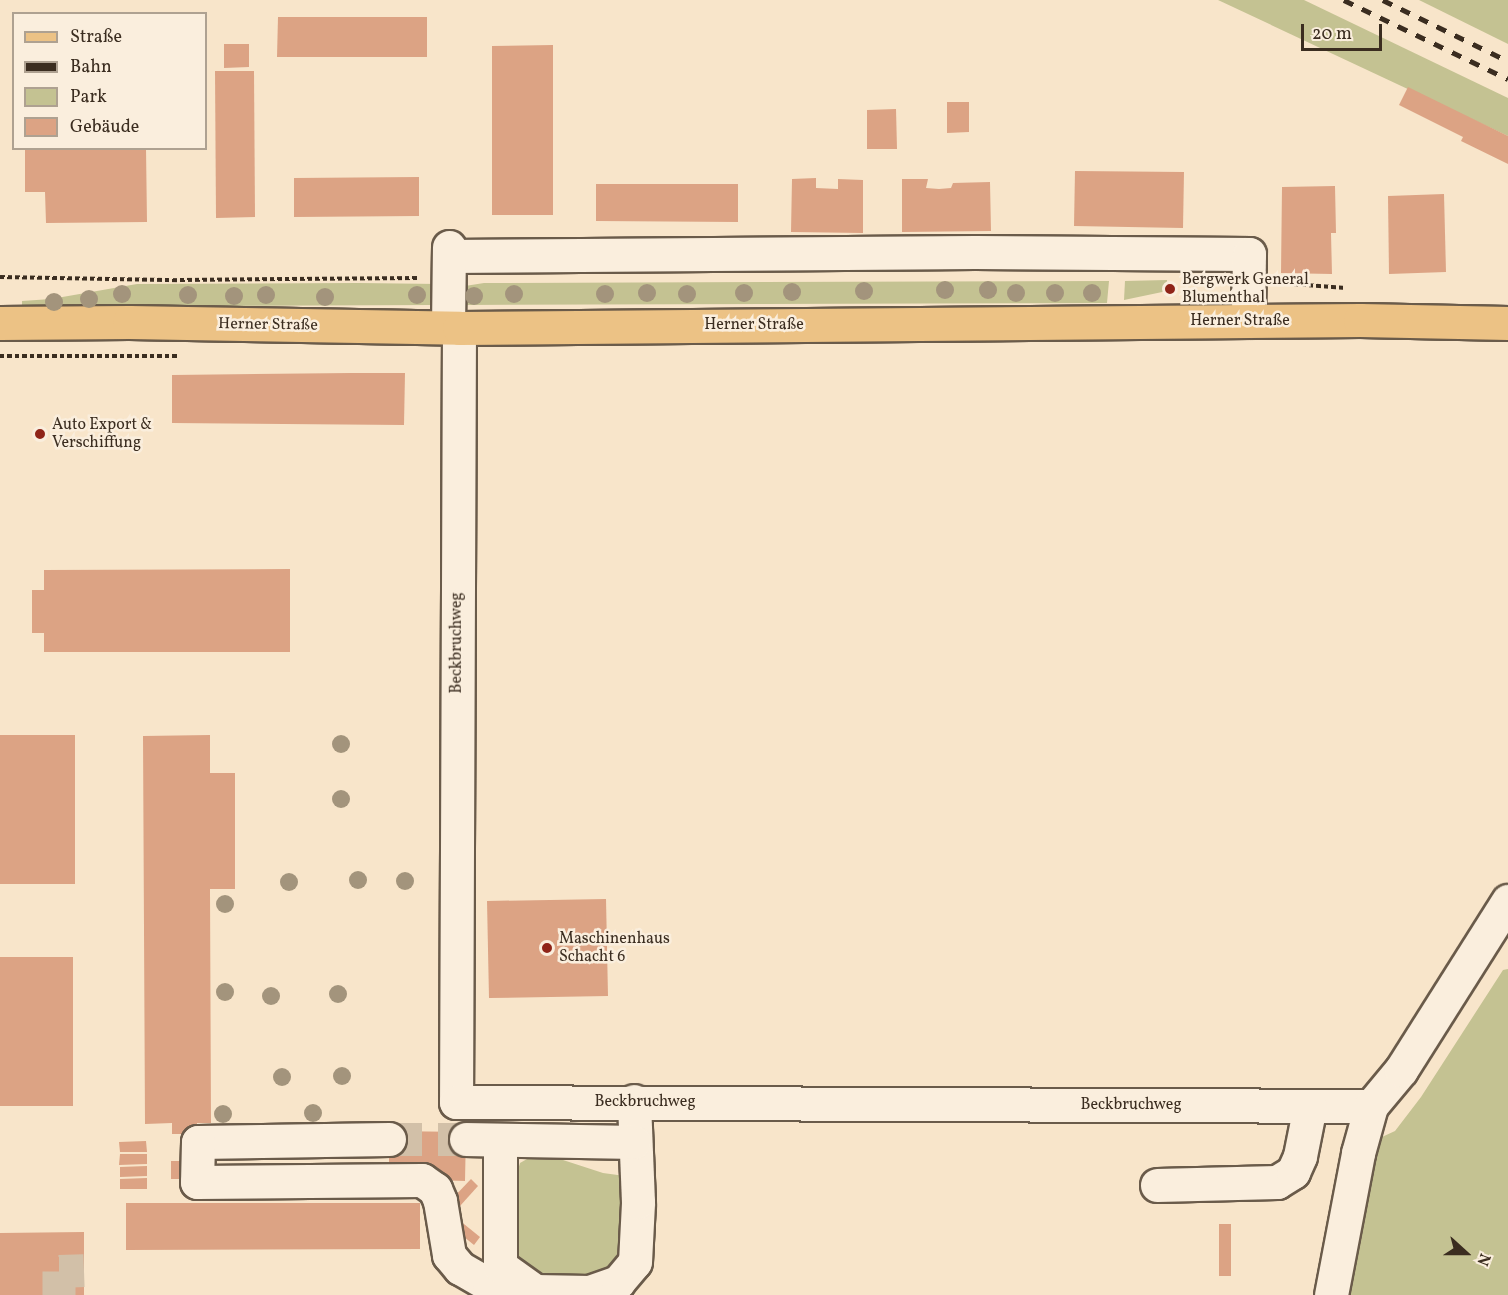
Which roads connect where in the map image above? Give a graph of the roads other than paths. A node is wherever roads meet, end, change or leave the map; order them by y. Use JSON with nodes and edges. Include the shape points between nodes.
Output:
{"nodes":[{"id":1,"x":1248,"y":321,"type":"junction"},
{"id":2,"x":0,"y":323,"type":"edge"},
{"id":3,"x":1508,"y":323,"type":"edge"},
{"id":4,"x":453,"y":328,"type":"junction"},
{"id":5,"x":1506,"y":909,"type":"edge"},
{"id":6,"x":634,"y":1101,"type":"junction"},
{"id":7,"x":1310,"y":1106,"type":"junction"},
{"id":8,"x":1371,"y":1106,"type":"junction"},
{"id":9,"x":389,"y":1139,"type":"tunnel mouth"},
{"id":10,"x":466,"y":1139,"type":"tunnel mouth"},
{"id":11,"x":500,"y":1140,"type":"junction"},
{"id":12,"x":634,"y":1142,"type":"junction"},
{"id":13,"x":1157,"y":1185,"type":"dead end"},
{"id":14,"x":535,"y":1291,"type":"junction"},
{"id":15,"x":1330,"y":1295,"type":"edge"}],
"edges":[{"from":1,"to":3,"type":"main road","name":"Herner Straße"},
{"from":1,"to":4,"type":"main road","name":"Herner Straße"},
{"from":1,"to":4,"type":"street","via":[[1249,254],[449,252]]},
{"from":2,"to":4,"type":"main road","name":"Herner Straße"},
{"from":4,"to":6,"type":"street","name":"Beckbruchweg","via":[[456,1102]]},
{"from":5,"to":8,"type":"street","via":[[1401,1070]]},
{"from":6,"to":7,"type":"street","name":"Beckbruchweg"},
{"from":6,"to":12,"type":"street"},
{"from":7,"to":8,"type":"street","name":"Beckbruchweg"},
{"from":7,"to":13,"type":"street","via":[[1300,1156],[1293,1172],[1277,1182]]},
{"from":8,"to":15,"type":"street"},
{"from":9,"to":14,"type":"street","via":[[198,1143],[197,1182],[422,1180],[435,1189],[448,1255],[460,1268],[489,1285]]},
{"from":10,"to":11,"type":"street"},
{"from":11,"to":12,"type":"street"},
{"from":11,"to":14,"type":"street","via":[[500,1266]]},
{"from":12,"to":14,"type":"street","via":[[638,1202],[635,1262],[618,1282],[589,1292]]}]}
